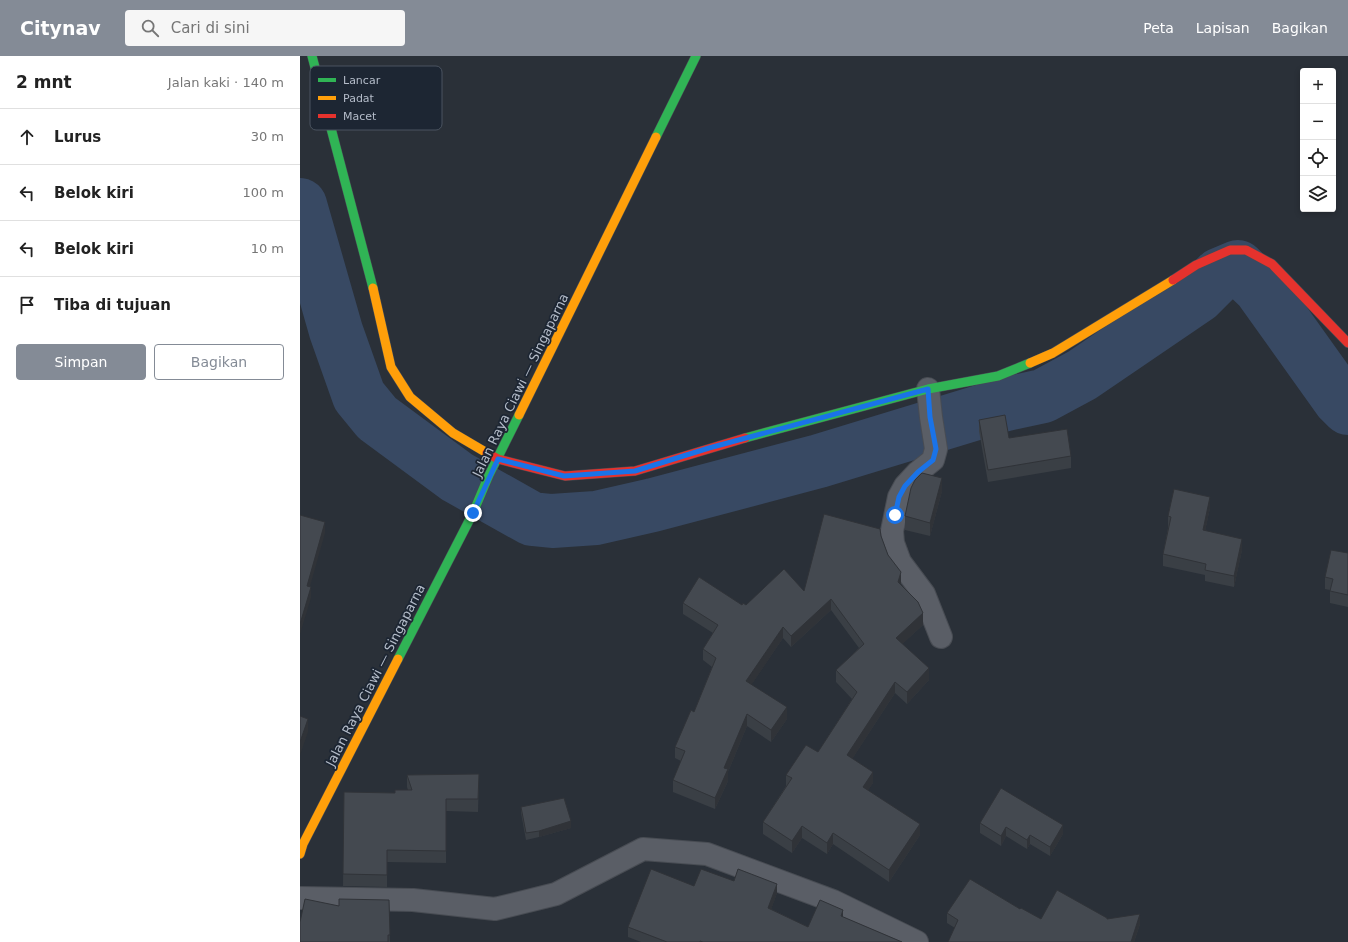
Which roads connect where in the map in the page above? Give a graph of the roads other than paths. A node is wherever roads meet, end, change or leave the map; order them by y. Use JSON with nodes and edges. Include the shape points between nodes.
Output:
{"nodes":[{"id":1,"x":312,"y":56,"type":"edge"},
{"id":2,"x":696,"y":56,"type":"edge"},
{"id":3,"x":315,"y":66,"type":"edge"},
{"id":4,"x":332,"y":130,"type":"edge"},
{"id":5,"x":1348,"y":343,"type":"edge"},
{"id":6,"x":928,"y":389,"type":"junction"},
{"id":7,"x":498,"y":459,"type":"junction"},
{"id":8,"x":941,"y":637,"type":"dead end"},
{"id":9,"x":300,"y":854,"type":"edge"},
{"id":10,"x":300,"y":898,"type":"edge"},
{"id":11,"x":917,"y":942,"type":"edge"}],
"edges":[{"from":1,"to":3,"type":"street"},
{"from":2,"to":7,"type":"street","name":"Jalan Raya Ciawi — Singaparna"},
{"from":4,"to":7,"type":"street","via":[[372,282],[391,367],[410,397],[453,433]]},
{"from":5,"to":6,"type":"street","via":[[1272,264],[1246,250],[1230,250],[1196,265],[1053,353],[998,376]]},
{"from":6,"to":7,"type":"street","via":[[709,448],[635,471],[564,476]]},
{"from":6,"to":8,"type":"street","via":[[936,449],[933,460],[905,486],[899,497],[892,532],[900,562],[924,594]]},
{"from":7,"to":9,"type":"street","name":"Jalan Raya Ciawi — Singaparna"},
{"from":10,"to":11,"type":"street","via":[[413,900],[495,909],[556,894],[643,849],[707,854],[833,901]]}]}
